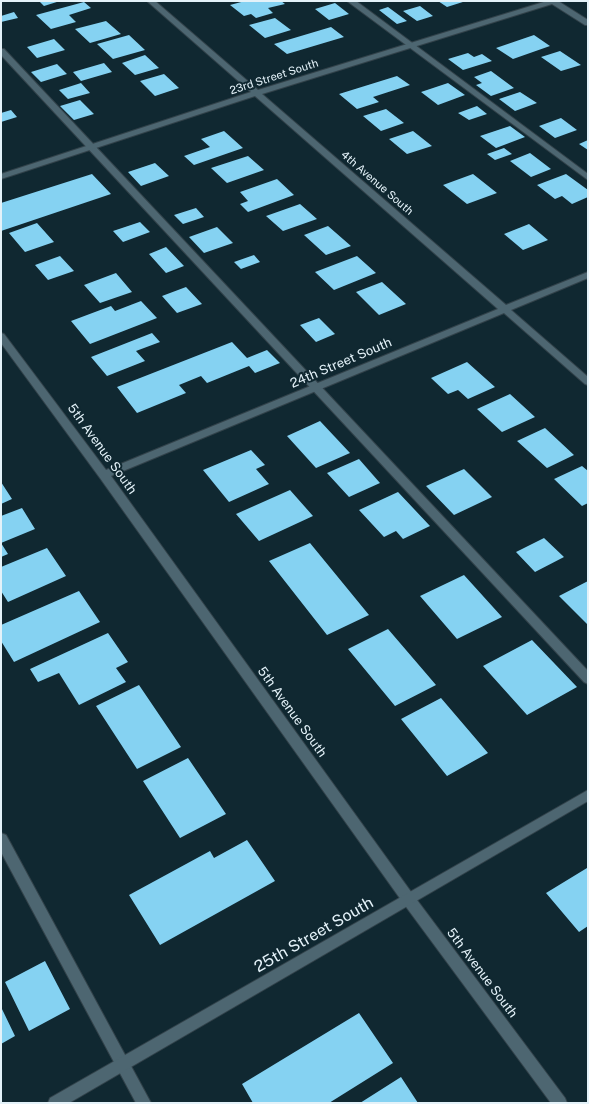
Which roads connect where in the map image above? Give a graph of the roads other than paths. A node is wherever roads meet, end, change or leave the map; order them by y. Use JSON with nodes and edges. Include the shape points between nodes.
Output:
{"nodes":[{"id":1,"x":151,"y":1,"type":"edge"},
{"id":2,"x":351,"y":1,"type":"edge"},
{"id":3,"x":554,"y":1,"type":"edge"},
{"id":4,"x":588,"y":23,"type":"edge"},
{"id":5,"x":410,"y":45,"type":"junction"},
{"id":6,"x":1,"y":51,"type":"edge"},
{"id":7,"x":256,"y":93,"type":"junction"},
{"id":8,"x":91,"y":147,"type":"junction"},
{"id":9,"x":1,"y":177,"type":"edge"},
{"id":10,"x":588,"y":178,"type":"edge"},
{"id":11,"x":588,"y":274,"type":"edge"},
{"id":12,"x":506,"y":309,"type":"junction"},
{"id":13,"x":1,"y":336,"type":"edge"},
{"id":14,"x":588,"y":382,"type":"edge"},
{"id":15,"x":316,"y":387,"type":"junction"},
{"id":16,"x":104,"y":475,"type":"junction"},
{"id":17,"x":588,"y":679,"type":"edge"},
{"id":18,"x":588,"y":795,"type":"edge"},
{"id":19,"x":1,"y":839,"type":"edge"},
{"id":20,"x":409,"y":900,"type":"junction"},
{"id":21,"x":123,"y":1064,"type":"junction"},
{"id":22,"x":56,"y":1103,"type":"edge"},
{"id":23,"x":144,"y":1103,"type":"edge"},
{"id":24,"x":560,"y":1103,"type":"edge"}],
"edges":[{"from":1,"to":7,"type":"street","name":"4th Avenue South"},
{"from":2,"to":5,"type":"street"},
{"from":3,"to":4,"type":"street"},
{"from":3,"to":5,"type":"street","name":"23rd Street South"},
{"from":5,"to":7,"type":"street","name":"23rd Street South"},
{"from":5,"to":10,"type":"street"},
{"from":6,"to":8,"type":"street"},
{"from":7,"to":8,"type":"street","name":"23rd Street South"},
{"from":7,"to":12,"type":"street","name":"4th Avenue South"},
{"from":8,"to":9,"type":"street","name":"23rd Street South"},
{"from":8,"to":15,"type":"street"},
{"from":11,"to":12,"type":"street","name":"24th Street South"},
{"from":12,"to":14,"type":"street","name":"4th Avenue South"},
{"from":12,"to":15,"type":"street","name":"24th Street South"},
{"from":13,"to":16,"type":"street","name":"5th Avenue South"},
{"from":15,"to":16,"type":"street","name":"24th Street South"},
{"from":15,"to":17,"type":"street"},
{"from":16,"to":20,"type":"street","name":"5th Avenue South"},
{"from":18,"to":20,"type":"street","name":"25th Street South"},
{"from":19,"to":21,"type":"street"},
{"from":20,"to":21,"type":"street","name":"25th Street South"},
{"from":20,"to":24,"type":"street","name":"5th Avenue South"},
{"from":21,"to":22,"type":"street","name":"25th Street South"},
{"from":21,"to":23,"type":"street"}]}
